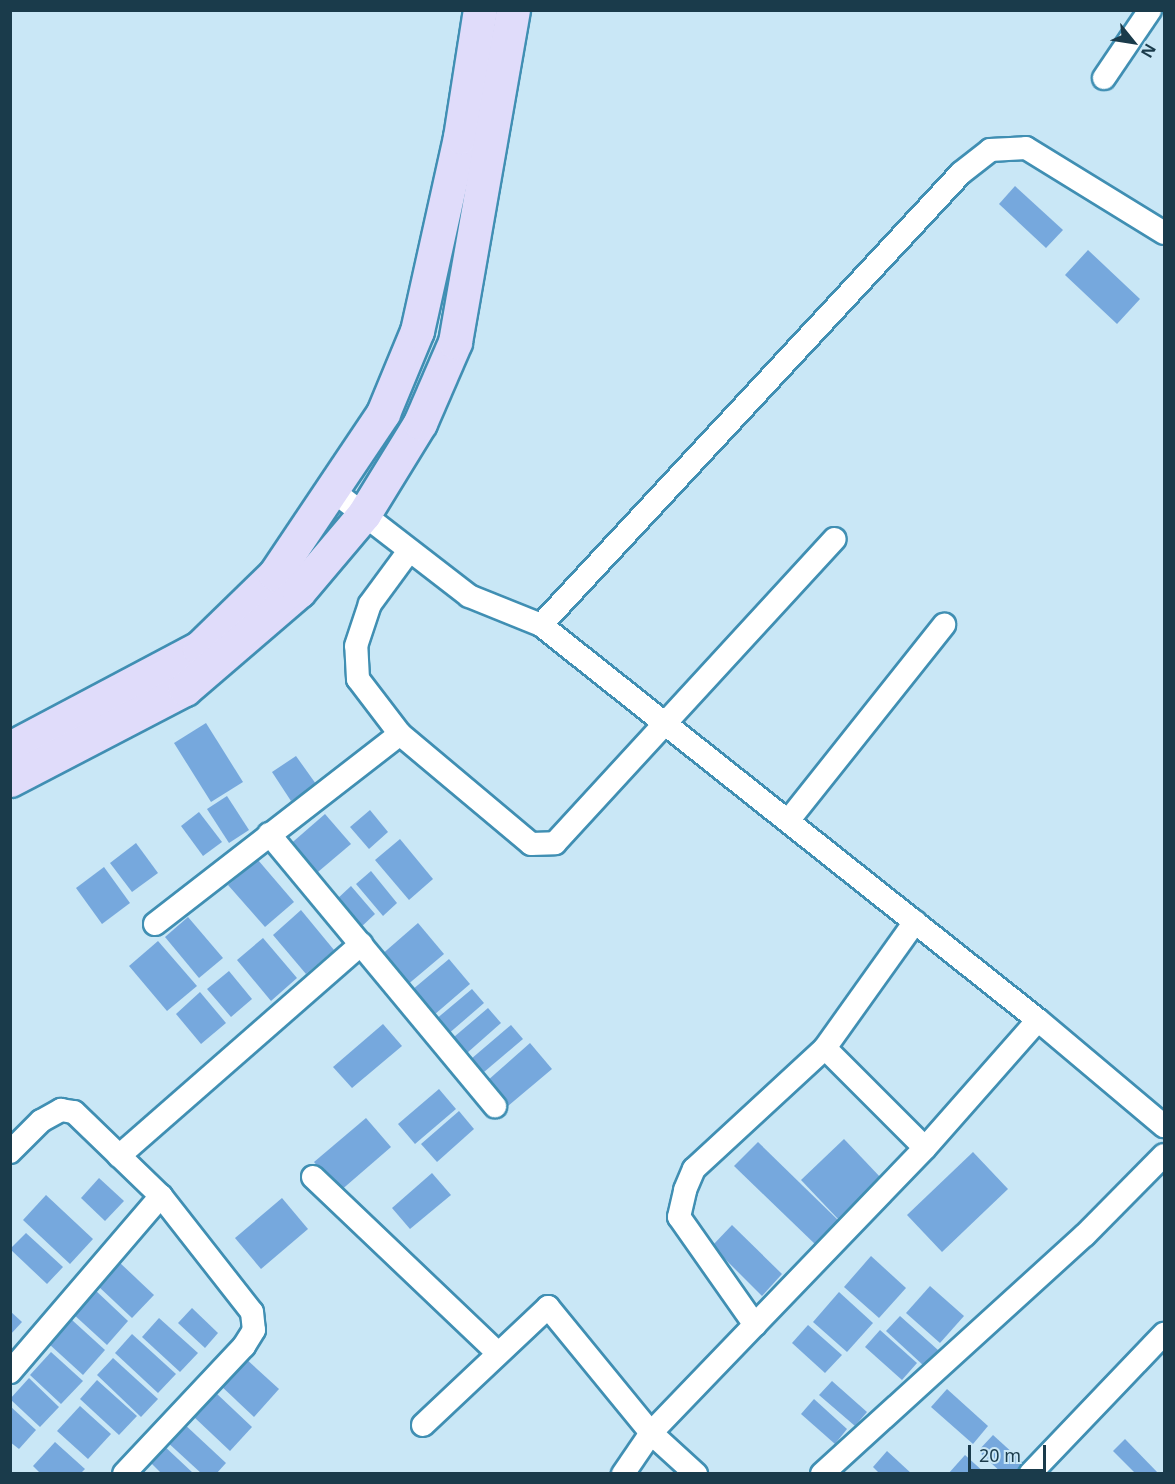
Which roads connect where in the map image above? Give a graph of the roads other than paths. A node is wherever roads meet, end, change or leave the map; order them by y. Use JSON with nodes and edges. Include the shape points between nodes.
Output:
{"nodes":[{"id":1,"x":480,"y":10,"type":"edge"},
{"id":2,"x":513,"y":10,"type":"edge"},
{"id":3,"x":1150,"y":10,"type":"edge"},
{"id":4,"x":1104,"y":78,"type":"dead end"},
{"id":5,"x":1164,"y":233,"type":"edge"},
{"id":6,"x":332,"y":490,"type":"junction"},
{"id":7,"x":364,"y":514,"type":"junction"},
{"id":8,"x":835,"y":539,"type":"dead end"},
{"id":9,"x":409,"y":551,"type":"junction"},
{"id":10,"x":541,"y":625,"type":"junction"},
{"id":11,"x":944,"y":625,"type":"dead end"},
{"id":12,"x":663,"y":722,"type":"junction"},
{"id":13,"x":400,"y":734,"type":"junction"},
{"id":14,"x":10,"y":748,"type":"edge"},
{"id":15,"x":10,"y":780,"type":"edge"},
{"id":16,"x":788,"y":821,"type":"junction"},
{"id":17,"x":269,"y":834,"type":"junction"},
{"id":18,"x":915,"y":922,"type":"junction"},
{"id":19,"x":155,"y":924,"type":"dead end"},
{"id":20,"x":361,"y":944,"type":"junction"},
{"id":21,"x":1038,"y":1020,"type":"junction"},
{"id":22,"x":825,"y":1048,"type":"junction"},
{"id":23,"x":495,"y":1106,"type":"dead end"},
{"id":24,"x":1164,"y":1126,"type":"edge"},
{"id":25,"x":925,"y":1148,"type":"junction"},
{"id":26,"x":10,"y":1152,"type":"edge"},
{"id":27,"x":1164,"y":1155,"type":"edge"},
{"id":28,"x":119,"y":1156,"type":"junction"},
{"id":29,"x":313,"y":1177,"type":"dead end"},
{"id":30,"x":161,"y":1196,"type":"junction"},
{"id":31,"x":755,"y":1325,"type":"junction"},
{"id":32,"x":1164,"y":1334,"type":"edge"},
{"id":33,"x":498,"y":1353,"type":"junction"},
{"id":34,"x":10,"y":1372,"type":"edge"},
{"id":35,"x":423,"y":1425,"type":"dead end"},
{"id":36,"x":651,"y":1433,"type":"junction"},
{"id":37,"x":124,"y":1473,"type":"edge"},
{"id":38,"x":622,"y":1473,"type":"edge"},
{"id":39,"x":696,"y":1473,"type":"edge"},
{"id":40,"x":822,"y":1473,"type":"edge"},
{"id":41,"x":1029,"y":1473,"type":"edge"}],
"edges":[{"from":1,"to":6,"type":"main road","via":[[460,137],[417,331],[383,413]]},
{"from":2,"to":7,"type":"main road","via":[[455,342],[420,423]]},
{"from":3,"to":4,"type":"street"},
{"from":5,"to":10,"type":"street","via":[[1026,148],[990,150],[960,173]]},
{"from":6,"to":7,"type":"street"},
{"from":6,"to":14,"type":"main road","via":[[275,574],[199,648]]},
{"from":7,"to":9,"type":"street"},
{"from":7,"to":15,"type":"main road","via":[[299,591],[194,682]]},
{"from":8,"to":12,"type":"street"},
{"from":9,"to":10,"type":"street","via":[[468,596]]},
{"from":9,"to":13,"type":"street","via":[[370,604],[356,646],[358,680]]},
{"from":10,"to":12,"type":"street"},
{"from":11,"to":16,"type":"street"},
{"from":12,"to":13,"type":"street","via":[[555,843],[546,847],[531,844]]},
{"from":12,"to":16,"type":"street"},
{"from":13,"to":17,"type":"street"},
{"from":16,"to":18,"type":"street"},
{"from":17,"to":19,"type":"street"},
{"from":17,"to":20,"type":"street"},
{"from":18,"to":21,"type":"street"},
{"from":18,"to":22,"type":"street"},
{"from":20,"to":23,"type":"street"},
{"from":20,"to":28,"type":"street"},
{"from":21,"to":24,"type":"street"},
{"from":21,"to":25,"type":"street"},
{"from":22,"to":25,"type":"street"},
{"from":22,"to":31,"type":"street","via":[[789,1087],[694,1169],[685,1190],[679,1217]]},
{"from":25,"to":31,"type":"street"},
{"from":26,"to":28,"type":"street","via":[[61,1110],[74,1112]]},
{"from":27,"to":40,"type":"street","via":[[1085,1235]]},
{"from":28,"to":30,"type":"street"},
{"from":29,"to":33,"type":"street"},
{"from":30,"to":34,"type":"street"},
{"from":30,"to":37,"type":"street","via":[[252,1312],[254,1330]]},
{"from":31,"to":36,"type":"street"},
{"from":32,"to":41,"type":"street"},
{"from":33,"to":35,"type":"street"},
{"from":33,"to":36,"type":"street","via":[[548,1307]]},
{"from":36,"to":38,"type":"street"},
{"from":36,"to":39,"type":"street"}]}
